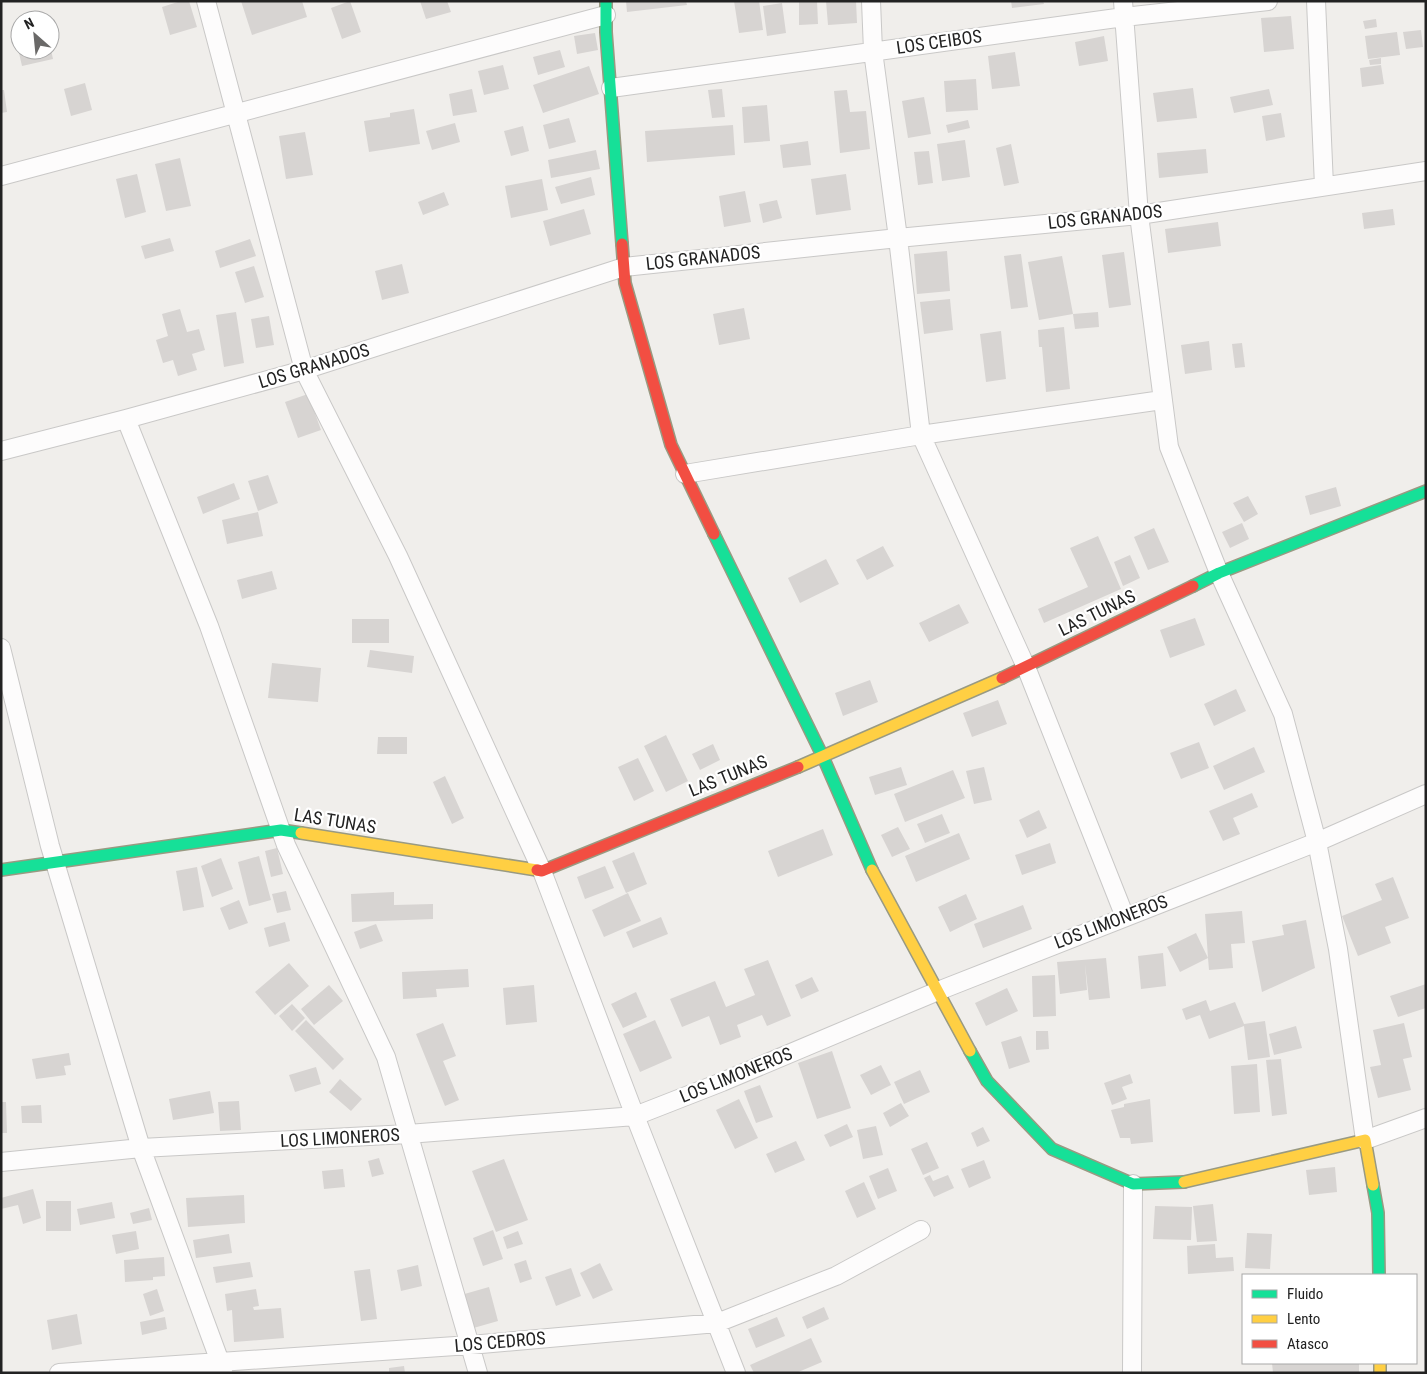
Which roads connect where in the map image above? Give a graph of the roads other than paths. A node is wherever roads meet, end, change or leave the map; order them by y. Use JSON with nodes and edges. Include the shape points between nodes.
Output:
{"nodes":[{"id":1,"x":206,"y":1,"type":"edge"},
{"id":2,"x":871,"y":1,"type":"edge"},
{"id":3,"x":1268,"y":1,"type":"edge"},
{"id":4,"x":1316,"y":1,"type":"edge"},
{"id":5,"x":606,"y":8,"type":"edge"},
{"id":6,"x":1124,"y":9,"type":"edge"},
{"id":7,"x":873,"y":51,"type":"junction"},
{"id":8,"x":611,"y":88,"type":"junction"},
{"id":9,"x":236,"y":114,"type":"junction"},
{"id":10,"x":1426,"y":171,"type":"edge"},
{"id":11,"x":1,"y":176,"type":"edge"},
{"id":12,"x":1324,"y":186,"type":"junction"},
{"id":13,"x":1139,"y":215,"type":"junction"},
{"id":14,"x":898,"y":238,"type":"junction"},
{"id":15,"x":624,"y":267,"type":"junction"},
{"id":16,"x":304,"y":370,"type":"junction"},
{"id":17,"x":1162,"y":400,"type":"junction"},
{"id":18,"x":126,"y":419,"type":"junction"},
{"id":19,"x":921,"y":435,"type":"junction"},
{"id":20,"x":1,"y":451,"type":"edge"},
{"id":21,"x":686,"y":474,"type":"junction"},
{"id":22,"x":1426,"y":491,"type":"edge"},
{"id":23,"x":1219,"y":573,"type":"junction"},
{"id":24,"x":1,"y":648,"type":"edge"},
{"id":25,"x":1026,"y":667,"type":"junction"},
{"id":26,"x":823,"y":757,"type":"junction"},
{"id":27,"x":1426,"y":794,"type":"edge"},
{"id":28,"x":280,"y":830,"type":"junction"},
{"id":29,"x":1317,"y":842,"type":"junction"},
{"id":30,"x":55,"y":862,"type":"junction"},
{"id":31,"x":1,"y":870,"type":"edge"},
{"id":32,"x":542,"y":871,"type":"junction"},
{"id":33,"x":1125,"y":917,"type":"junction"},
{"id":34,"x":938,"y":991,"type":"junction"},
{"id":35,"x":635,"y":1116,"type":"junction"},
{"id":36,"x":1426,"y":1118,"type":"edge"},
{"id":37,"x":408,"y":1134,"type":"junction"},
{"id":38,"x":1365,"y":1140,"type":"junction"},
{"id":39,"x":141,"y":1148,"type":"junction"},
{"id":40,"x":1,"y":1162,"type":"edge"},
{"id":41,"x":1133,"y":1184,"type":"junction"},
{"id":42,"x":921,"y":1230,"type":"dead end"},
{"id":43,"x":1379,"y":1274,"type":"edge"},
{"id":44,"x":717,"y":1324,"type":"junction"},
{"id":45,"x":470,"y":1345,"type":"junction"},
{"id":46,"x":222,"y":1367,"type":"edge"},
{"id":47,"x":60,"y":1373,"type":"edge"},
{"id":48,"x":478,"y":1373,"type":"edge"},
{"id":49,"x":736,"y":1373,"type":"edge"},
{"id":50,"x":1132,"y":1373,"type":"edge"}],
"edges":[{"from":1,"to":9,"type":"street"},
{"from":2,"to":7,"type":"street"},
{"from":3,"to":6,"type":"street","name":"LOS CEIBOS"},
{"from":4,"to":12,"type":"street"},
{"from":5,"to":8,"type":"street"},
{"from":5,"to":9,"type":"street"},
{"from":6,"to":7,"type":"street","name":"LOS CEIBOS"},
{"from":6,"to":13,"type":"street"},
{"from":7,"to":8,"type":"street","name":"LOS CEIBOS"},
{"from":7,"to":14,"type":"street"},
{"from":8,"to":15,"type":"street"},
{"from":9,"to":11,"type":"street"},
{"from":9,"to":16,"type":"street"},
{"from":10,"to":12,"type":"street","name":"LOS GRANADOS"},
{"from":12,"to":13,"type":"street","name":"LOS GRANADOS"},
{"from":13,"to":14,"type":"street","name":"LOS GRANADOS"},
{"from":13,"to":17,"type":"street"},
{"from":14,"to":15,"type":"street","name":"LOS GRANADOS"},
{"from":14,"to":19,"type":"street"},
{"from":15,"to":16,"type":"street","name":"LOS GRANADOS"},
{"from":15,"to":21,"type":"street","via":[[625,283],[671,444]]},
{"from":16,"to":18,"type":"street","name":"LOS GRANADOS"},
{"from":16,"to":32,"type":"street","via":[[398,556]]},
{"from":17,"to":19,"type":"street"},
{"from":17,"to":23,"type":"street","via":[[1169,447]]},
{"from":18,"to":20,"type":"street","name":"LOS GRANADOS"},
{"from":18,"to":28,"type":"street","via":[[210,626]]},
{"from":19,"to":21,"type":"street"},
{"from":19,"to":25,"type":"street"},
{"from":21,"to":26,"type":"street"},
{"from":22,"to":23,"type":"street","name":"LAS TUNAS"},
{"from":23,"to":25,"type":"street","name":"LAS TUNAS"},
{"from":23,"to":29,"type":"street","via":[[1283,714]]},
{"from":24,"to":30,"type":"street"},
{"from":25,"to":26,"type":"street","name":"LAS TUNAS"},
{"from":25,"to":33,"type":"street"},
{"from":26,"to":32,"type":"street","name":"LAS TUNAS"},
{"from":26,"to":34,"type":"street","via":[[868,863]]},
{"from":27,"to":29,"type":"street","name":"LOS LIMONEROS"},
{"from":28,"to":30,"type":"street","name":"LAS TUNAS"},
{"from":28,"to":32,"type":"street","name":"LAS TUNAS"},
{"from":28,"to":37,"type":"street","via":[[386,1057]]},
{"from":29,"to":33,"type":"street","name":"LOS LIMONEROS"},
{"from":29,"to":38,"type":"street","via":[[1338,949]]},
{"from":30,"to":31,"type":"street","name":"LAS TUNAS"},
{"from":30,"to":39,"type":"street"},
{"from":32,"to":35,"type":"street"},
{"from":33,"to":34,"type":"street","name":"LOS LIMONEROS"},
{"from":34,"to":35,"type":"street","name":"LOS LIMONEROS"},
{"from":34,"to":41,"type":"street","via":[[987,1081],[1052,1149]]},
{"from":35,"to":37,"type":"street","name":"LOS LIMONEROS"},
{"from":35,"to":44,"type":"street"},
{"from":36,"to":38,"type":"street"},
{"from":37,"to":39,"type":"street","name":"LOS LIMONEROS"},
{"from":37,"to":45,"type":"street"},
{"from":38,"to":41,"type":"street","via":[[1190,1182]]},
{"from":38,"to":43,"type":"street","via":[[1378,1213]]},
{"from":39,"to":40,"type":"street","name":"LOS LIMONEROS"},
{"from":39,"to":46,"type":"street"},
{"from":41,"to":50,"type":"street"},
{"from":42,"to":44,"type":"street","name":"LOS CEDROS","via":[[836,1276]]},
{"from":44,"to":45,"type":"street","name":"LOS CEDROS"},
{"from":44,"to":49,"type":"street"},
{"from":45,"to":46,"type":"street","name":"LOS CEDROS"},
{"from":45,"to":48,"type":"street"},
{"from":46,"to":47,"type":"street","name":"LOS CEDROS"}]}
